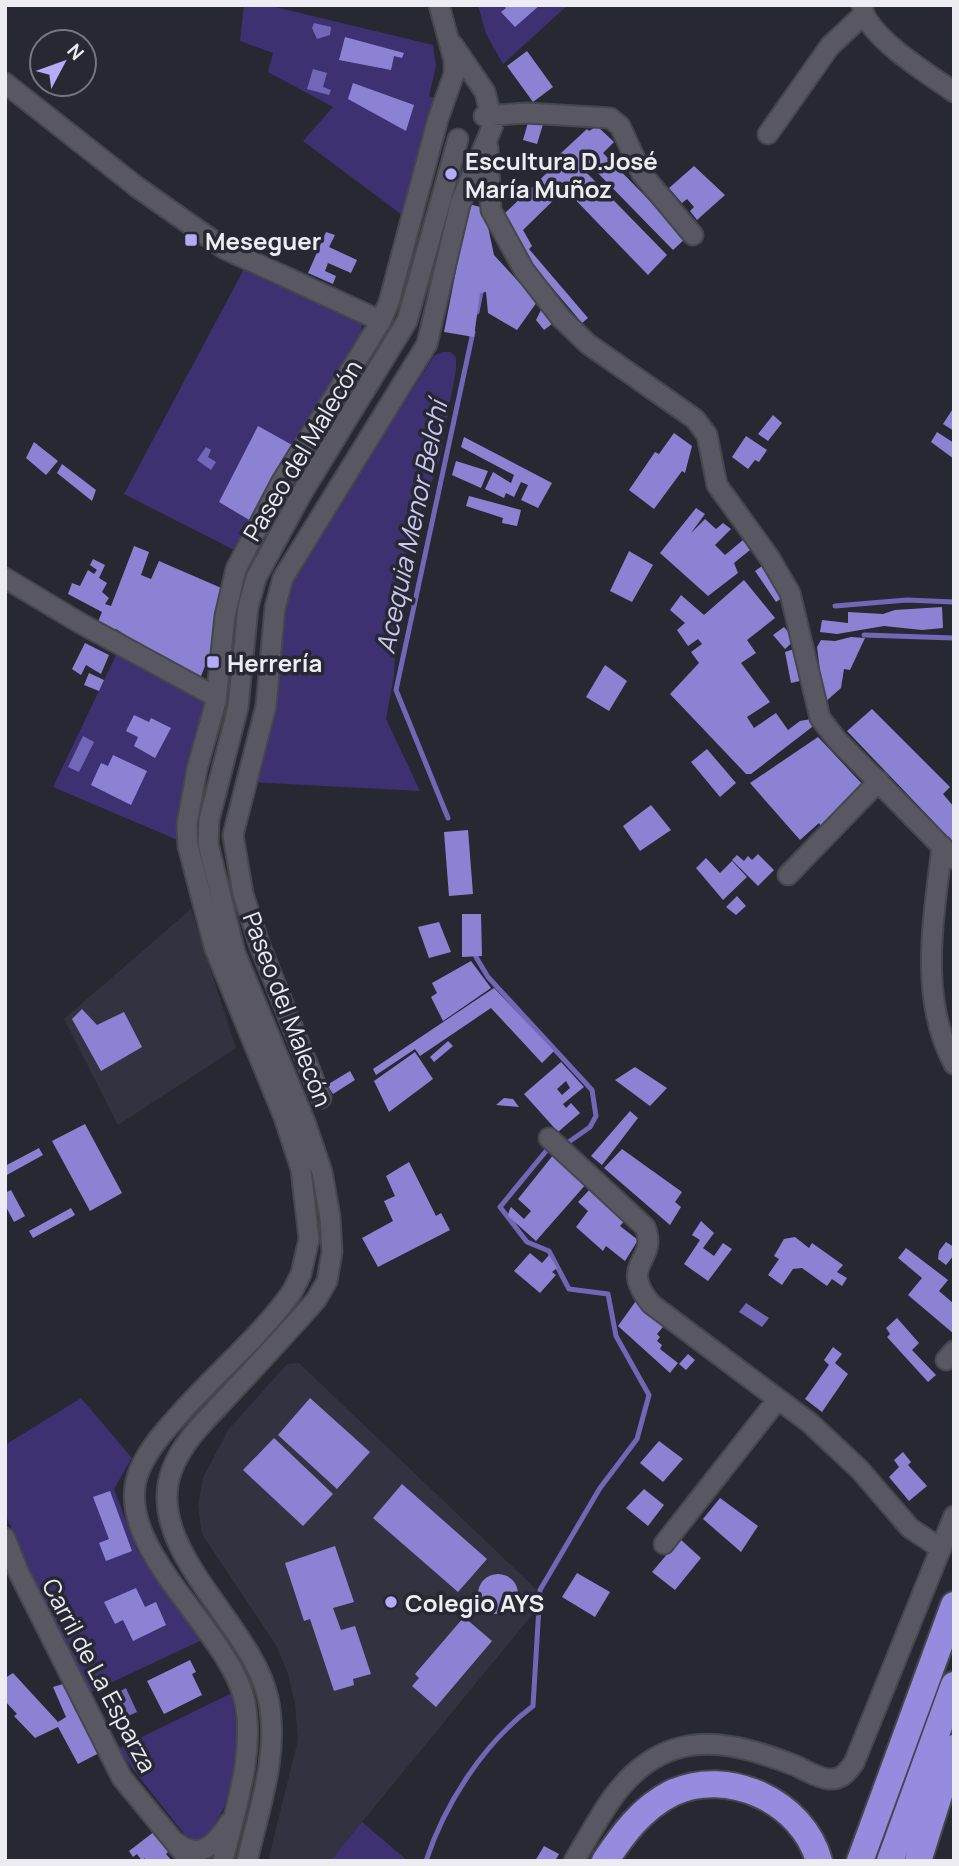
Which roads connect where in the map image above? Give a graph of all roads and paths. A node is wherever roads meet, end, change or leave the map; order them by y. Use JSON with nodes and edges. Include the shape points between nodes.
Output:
{"nodes":[{"id":1,"x":439,"y":5,"type":"edge"},
{"id":2,"x":862,"y":10,"type":"edge"},
{"id":3,"x":449,"y":39,"type":"junction"},
{"id":4,"x":454,"y":74,"type":"junction"},
{"id":5,"x":5,"y":83,"type":"edge"},
{"id":6,"x":954,"y":92,"type":"edge"},
{"id":7,"x":488,"y":116,"type":"junction"},
{"id":8,"x":768,"y":134,"type":"dead end"},
{"id":9,"x":488,"y":138,"type":"junction"},
{"id":10,"x":458,"y":139,"type":"dead end"},
{"id":11,"x":460,"y":204,"type":"junction"},
{"id":12,"x":491,"y":210,"type":"junction"},
{"id":13,"x":692,"y":235,"type":"dead end"},
{"id":14,"x":381,"y":321,"type":"junction"},
{"id":15,"x":5,"y":578,"type":"edge"},
{"id":16,"x":216,"y":697,"type":"junction"},
{"id":17,"x":878,"y":781,"type":"junction"},
{"id":18,"x":948,"y":853,"type":"edge"},
{"id":19,"x":788,"y":875,"type":"dead end"},
{"id":20,"x":954,"y":1064,"type":"edge"},
{"id":21,"x":321,"y":1098,"type":"dead end"},
{"id":22,"x":549,"y":1138,"type":"dead end"},
{"id":23,"x":778,"y":1399,"type":"junction"},
{"id":24,"x":954,"y":1516,"type":"edge"},
{"id":25,"x":5,"y":1538,"type":"edge"},
{"id":26,"x":664,"y":1544,"type":"dead end"},
{"id":27,"x":940,"y":1548,"type":"junction"},
{"id":28,"x":954,"y":1605,"type":"edge"},
{"id":29,"x":954,"y":1685,"type":"edge"},
{"id":30,"x":954,"y":1748,"type":"edge"},
{"id":31,"x":235,"y":1809,"type":"junction"},
{"id":32,"x":174,"y":1841,"type":"junction"},
{"id":33,"x":190,"y":1861,"type":"edge"},
{"id":34,"x":223,"y":1861,"type":"edge"},
{"id":35,"x":247,"y":1861,"type":"edge"},
{"id":36,"x":573,"y":1861,"type":"edge"},
{"id":37,"x":605,"y":1861,"type":"edge"},
{"id":38,"x":819,"y":1861,"type":"edge"},
{"id":39,"x":860,"y":1861,"type":"edge"},
{"id":40,"x":890,"y":1861,"type":"edge"},
{"id":41,"x":918,"y":1861,"type":"edge"}],
"edges":[{"from":1,"to":3,"type":"street"},
{"from":2,"to":6,"type":"street","via":[[885,41]]},
{"from":2,"to":8,"type":"street","via":[[830,46]]},
{"from":3,"to":4,"type":"street"},
{"from":3,"to":7,"type":"street","via":[[477,77]]},
{"from":4,"to":7,"type":"street"},
{"from":4,"to":14,"type":"street"},
{"from":5,"to":14,"type":"street","via":[[137,187],[225,249]]},
{"from":7,"to":9,"type":"street"},
{"from":7,"to":13,"type":"street","via":[[527,113],[610,118],[620,127],[642,174]]},
{"from":9,"to":11,"type":"street"},
{"from":9,"to":12,"type":"street"},
{"from":10,"to":35,"type":"street","name":"Paseo del Malecón","via":[[407,321],[256,578],[248,607],[238,707],[209,820],[208,844],[230,937],[317,1153],[332,1244],[327,1281],[316,1300],[192,1436],[172,1469],[167,1490],[168,1514],[178,1542],[252,1655],[268,1698],[271,1751]]},
{"from":11,"to":12,"type":"street","via":[[475,197]]},
{"from":11,"to":21,"type":"street","via":[[427,344],[284,578],[275,608],[266,706],[233,835],[243,894],[260,946]]},
{"from":12,"to":17,"type":"street","via":[[524,271],[561,318],[588,344],[695,419],[707,435],[717,485],[790,593],[820,718]]},
{"from":14,"to":16,"type":"street","via":[[282,481],[241,558],[225,616]]},
{"from":15,"to":16,"type":"street"},
{"from":16,"to":31,"type":"street","via":[[193,787],[187,839],[215,949],[298,1157],[309,1239],[292,1292],[163,1433],[139,1470],[134,1490],[139,1525],[150,1550],[224,1652],[241,1688],[247,1735]]},
{"from":17,"to":18,"type":"street"},
{"from":17,"to":19,"type":"street"},
{"from":18,"to":20,"type":"street","via":[[932,936],[932,979],[935,1012]]},
{"from":22,"to":23,"type":"street","via":[[645,1227],[649,1241],[636,1277],[651,1304]]},
{"from":23,"to":26,"type":"street"},
{"from":23,"to":27,"type":"street","via":[[840,1450],[910,1528]]},
{"from":24,"to":27,"type":"street"},
{"from":25,"to":32,"type":"street","name":"Carril de La Esparza","via":[[122,1778]]},
{"from":27,"to":36,"type":"street","via":[[846,1773],[830,1779],[818,1777],[754,1750],[722,1743],[695,1744],[669,1752],[649,1761],[621,1787]]},
{"from":28,"to":39,"type":"highway"},
{"from":29,"to":40,"type":"highway"},
{"from":30,"to":41,"type":"highway"},
{"from":31,"to":32,"type":"street","via":[[224,1831],[202,1852],[188,1851]]},
{"from":31,"to":34,"type":"street"},
{"from":32,"to":33,"type":"street","name":"Carril de La Esparza"},
{"from":37,"to":38,"type":"highway","via":[[622,1835],[654,1804],[673,1793],[707,1784],[741,1787],[773,1800],[809,1837]]}]}
